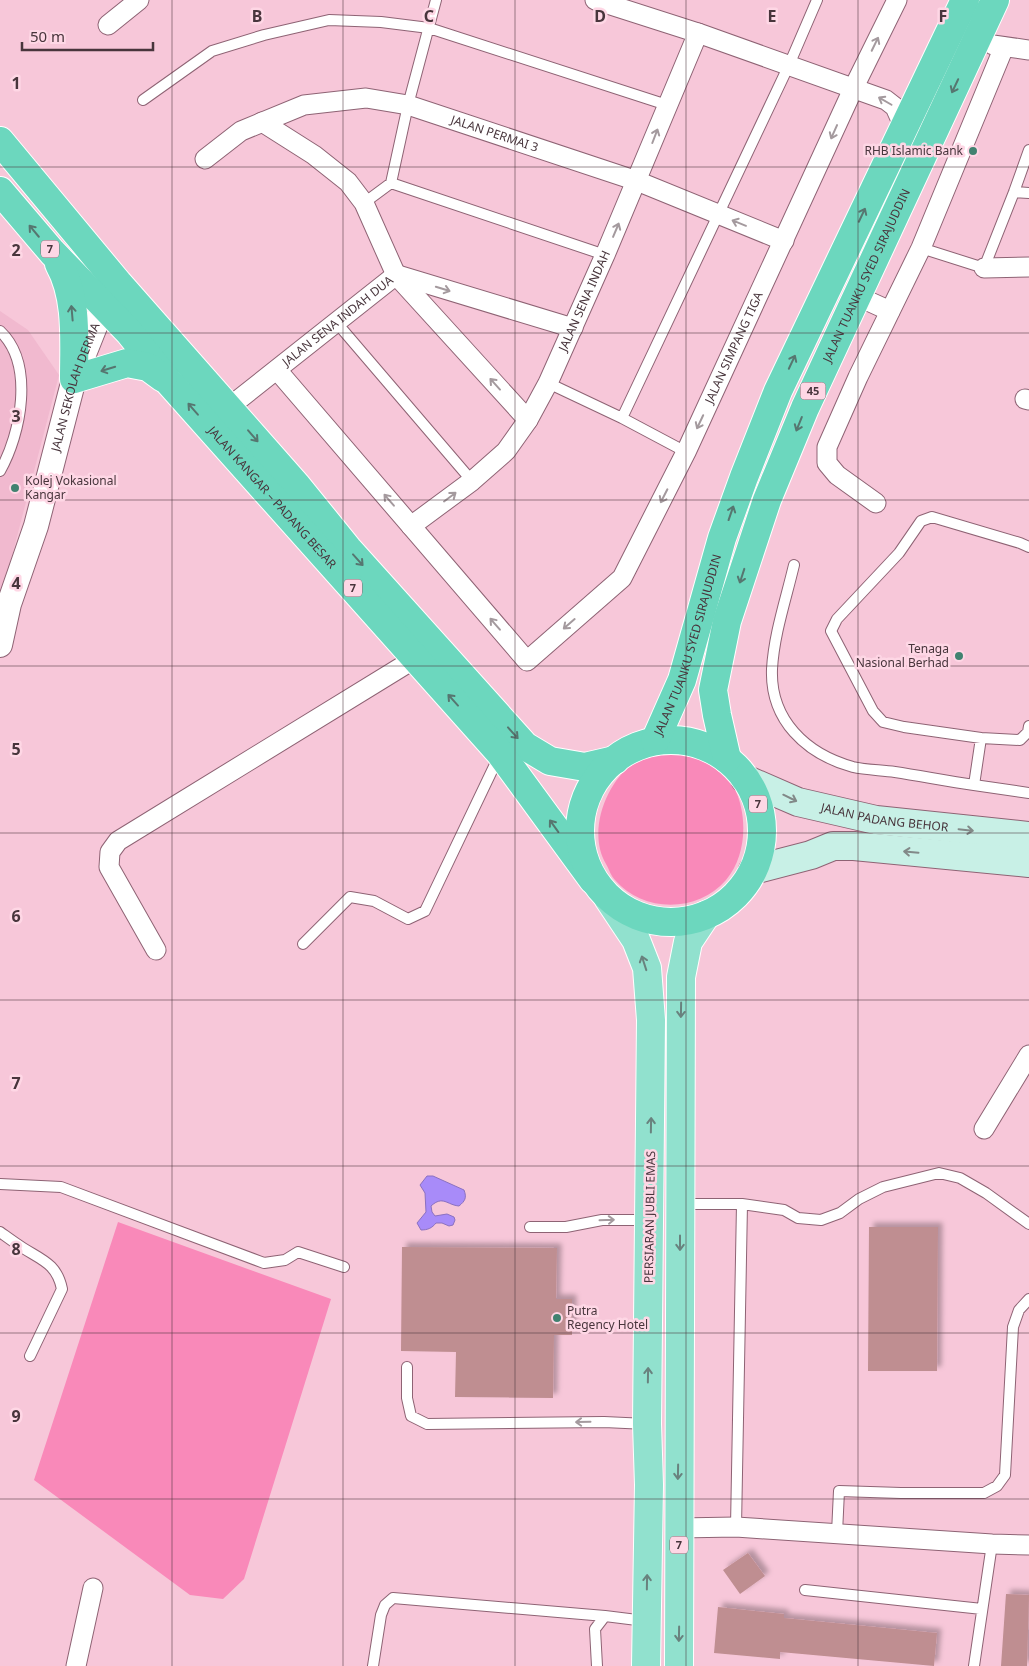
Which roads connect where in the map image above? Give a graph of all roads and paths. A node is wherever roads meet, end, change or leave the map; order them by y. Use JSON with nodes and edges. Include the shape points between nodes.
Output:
{"nodes":[{"id":1,"x":139,"y":0,"type":"edge"},
{"id":2,"x":436,"y":0,"type":"edge"},
{"id":3,"x":595,"y":0,"type":"edge"},
{"id":4,"x":817,"y":0,"type":"edge"},
{"id":5,"x":897,"y":0,"type":"edge"},
{"id":6,"x":965,"y":0,"type":"edge"},
{"id":7,"x":995,"y":0,"type":"edge"},
{"id":8,"x":108,"y":25,"type":"dead end"},
{"id":9,"x":429,"y":28,"type":"junction"},
{"id":10,"x":698,"y":33,"type":"junction"},
{"id":11,"x":948,"y":36,"type":"junction"},
{"id":12,"x":976,"y":42,"type":"junction"},
{"id":13,"x":1004,"y":47,"type":"junction"},
{"id":14,"x":1029,"y":50,"type":"edge"},
{"id":15,"x":789,"y":65,"type":"junction"},
{"id":16,"x":854,"y":88,"type":"junction"},
{"id":17,"x":143,"y":100,"type":"dead end"},
{"id":18,"x":408,"y":105,"type":"junction"},
{"id":19,"x":667,"y":105,"type":"junction"},
{"id":20,"x":262,"y":122,"type":"junction"},
{"id":21,"x":904,"y":127,"type":"junction"},
{"id":22,"x":0,"y":142,"type":"edge"},
{"id":23,"x":1029,"y":150,"type":"edge"},
{"id":24,"x":205,"y":159,"type":"dead end"},
{"id":25,"x":637,"y":181,"type":"junction"},
{"id":26,"x":391,"y":183,"type":"junction"},
{"id":27,"x":0,"y":191,"type":"edge"},
{"id":28,"x":1014,"y":192,"type":"junction"},
{"id":29,"x":1029,"y":193,"type":"edge"},
{"id":30,"x":364,"y":203,"type":"junction"},
{"id":31,"x":718,"y":214,"type":"junction"},
{"id":32,"x":784,"y":241,"type":"junction"},
{"id":33,"x":921,"y":248,"type":"junction"},
{"id":34,"x":52,"y":252,"type":"junction"},
{"id":35,"x":94,"y":254,"type":"junction"},
{"id":36,"x":605,"y":255,"type":"junction"},
{"id":37,"x":1029,"y":267,"type":"edge"},
{"id":38,"x":984,"y":268,"type":"junction"},
{"id":39,"x":396,"y":275,"type":"junction"},
{"id":40,"x":857,"y":296,"type":"junction"},
{"id":41,"x":104,"y":304,"type":"junction"},
{"id":42,"x":890,"y":311,"type":"junction"},
{"id":43,"x":152,"y":320,"type":"junction"},
{"id":44,"x":336,"y":322,"type":"junction"},
{"id":45,"x":573,"y":328,"type":"junction"},
{"id":46,"x":0,"y":331,"type":"edge"},
{"id":47,"x":276,"y":370,"type":"junction"},
{"id":48,"x":74,"y":379,"type":"junction"},
{"id":49,"x":168,"y":382,"type":"junction"},
{"id":50,"x":548,"y":383,"type":"junction"},
{"id":51,"x":228,"y":408,"type":"junction"},
{"id":52,"x":622,"y":418,"type":"junction"},
{"id":53,"x":528,"y":420,"type":"junction"},
{"id":54,"x":686,"y":452,"type":"junction"},
{"id":55,"x":0,"y":471,"type":"edge"},
{"id":56,"x":472,"y":481,"type":"junction"},
{"id":57,"x":876,"y":503,"type":"dead end"},
{"id":58,"x":411,"y":526,"type":"junction"},
{"id":59,"x":1029,"y":547,"type":"edge"},
{"id":60,"x":794,"y":564,"type":"dead end"},
{"id":61,"x":5,"y":603,"type":"edge"},
{"id":62,"x":0,"y":645,"type":"edge"},
{"id":63,"x":416,"y":658,"type":"junction"},
{"id":64,"x":1029,"y":726,"type":"edge"},
{"id":65,"x":980,"y":738,"type":"junction"},
{"id":66,"x":655,"y":741,"type":"junction"},
{"id":67,"x":500,"y":753,"type":"junction"},
{"id":68,"x":727,"y":759,"type":"junction"},
{"id":69,"x":615,"y":760,"type":"junction"},
{"id":70,"x":745,"y":778,"type":"junction"},
{"id":71,"x":974,"y":785,"type":"junction"},
{"id":72,"x":1029,"y":793,"type":"edge"},
{"id":73,"x":1029,"y":836,"type":"edge"},
{"id":74,"x":1029,"y":863,"type":"edge"},
{"id":75,"x":753,"y":870,"type":"junction"},
{"id":76,"x":601,"y":889,"type":"junction"},
{"id":77,"x":706,"y":915,"type":"junction"},
{"id":78,"x":303,"y":944,"type":"dead end"},
{"id":79,"x":156,"y":950,"type":"dead end"},
{"id":80,"x":1029,"y":1055,"type":"edge"},
{"id":81,"x":984,"y":1129,"type":"dead end"},
{"id":82,"x":0,"y":1184,"type":"edge"},
{"id":83,"x":680,"y":1204,"type":"junction"},
{"id":84,"x":742,"y":1204,"type":"junction"},
{"id":85,"x":650,"y":1220,"type":"junction"},
{"id":86,"x":1029,"y":1224,"type":"edge"},
{"id":87,"x":530,"y":1227,"type":"dead end"},
{"id":88,"x":0,"y":1232,"type":"edge"},
{"id":89,"x":344,"y":1267,"type":"dead end"},
{"id":90,"x":1029,"y":1299,"type":"edge"},
{"id":91,"x":30,"y":1356,"type":"dead end"},
{"id":92,"x":407,"y":1367,"type":"dead end"},
{"id":93,"x":679,"y":1423,"type":"junction"},
{"id":94,"x":647,"y":1424,"type":"junction"},
{"id":95,"x":736,"y":1527,"type":"junction"},
{"id":96,"x":679,"y":1528,"type":"junction"},
{"id":97,"x":837,"y":1533,"type":"junction"},
{"id":98,"x":992,"y":1544,"type":"junction"},
{"id":99,"x":1029,"y":1545,"type":"edge"},
{"id":100,"x":93,"y":1588,"type":"dead end"},
{"id":101,"x":804,"y":1590,"type":"dead end"},
{"id":102,"x":982,"y":1610,"type":"junction"},
{"id":103,"x":605,"y":1616,"type":"junction"},
{"id":104,"x":646,"y":1622,"type":"junction"},
{"id":105,"x":76,"y":1666,"type":"edge"},
{"id":106,"x":373,"y":1666,"type":"edge"},
{"id":107,"x":598,"y":1666,"type":"edge"},
{"id":108,"x":646,"y":1666,"type":"edge"},
{"id":109,"x":679,"y":1666,"type":"edge"},
{"id":110,"x":974,"y":1666,"type":"edge"}],
"edges":[{"from":1,"to":8,"type":"street"},
{"from":2,"to":9,"type":"lane"},
{"from":3,"to":10,"type":"street"},
{"from":4,"to":15,"type":"lane"},
{"from":16,"to":5,"type":"street","name":"JALAN SIMPANG TIGA","one_way":true},
{"from":6,"to":11,"type":"highway","name":"JALAN TUANKU SYED SIRAJUDDIN","number":"45"},
{"from":7,"to":12,"type":"highway","name":"JALAN TUANKU SYED SIRAJUDDIN","number":"45"},
{"from":9,"to":17,"type":"lane","via":[[329,20],[264,34],[212,51]]},
{"from":9,"to":18,"type":"lane"},
{"from":9,"to":19,"type":"lane"},
{"from":10,"to":15,"type":"street"},
{"from":10,"to":19,"type":"street","name":"JALAN SENA INDAH"},
{"from":11,"to":12,"type":"street"},
{"from":11,"to":21,"type":"highway","name":"JALAN TUANKU SYED SIRAJUDDIN","number":"45"},
{"from":12,"to":13,"type":"street"},
{"from":12,"to":40,"type":"highway","name":"JALAN TUANKU SYED SIRAJUDDIN","number":"45","one_way":true},
{"from":13,"to":14,"type":"street"},
{"from":13,"to":33,"type":"street"},
{"from":15,"to":16,"type":"street"},
{"from":15,"to":31,"type":"lane"},
{"from":21,"to":16,"type":"street","one_way":true,"via":[[895,107],[886,100]]},
{"from":16,"to":32,"type":"street","name":"JALAN SIMPANG TIGA","one_way":true},
{"from":18,"to":20,"type":"street","name":"JALAN PERMAI 3","via":[[366,98],[313,104]]},
{"from":18,"to":25,"type":"street","name":"JALAN PERMAI 3"},
{"from":18,"to":26,"type":"lane"},
{"from":25,"to":19,"type":"street","name":"JALAN SENA INDAH","one_way":true},
{"from":20,"to":24,"type":"street","name":"JALAN PERMAI 3","via":[[241,131]]},
{"from":20,"to":30,"type":"street","via":[[314,155],[348,182]]},
{"from":66,"to":21,"type":"highway","name":"JALAN TUANKU SYED SIRAJUDDIN","number":"45","one_way":true,"via":[[682,680],[722,538],[778,391]]},
{"from":22,"to":35,"type":"highway","name":"JALAN KANGAR – PADANG BESAR","number":"7"},
{"from":23,"to":28,"type":"lane"},
{"from":25,"to":31,"type":"street","name":"JALAN PERMAI 3"},
{"from":36,"to":25,"type":"street","name":"JALAN SENA INDAH","one_way":true},
{"from":26,"to":30,"type":"lane"},
{"from":26,"to":36,"type":"lane"},
{"from":34,"to":27,"type":"highway","name":"JALAN KANGAR – PADANG BESAR","number":"7","one_way":true},
{"from":28,"to":29,"type":"lane"},
{"from":28,"to":38,"type":"lane"},
{"from":30,"to":39,"type":"street"},
{"from":32,"to":31,"type":"street","name":"JALAN PERMAI 3","one_way":true},
{"from":31,"to":52,"type":"lane"},
{"from":32,"to":54,"type":"street","name":"JALAN SIMPANG TIGA","one_way":true},
{"from":33,"to":38,"type":"lane"},
{"from":33,"to":42,"type":"street"},
{"from":34,"to":41,"type":"highway","name":"JALAN KANGAR – PADANG BESAR","number":"7"},
{"from":48,"to":34,"type":"highway","one_way":true,"via":[[69,291]]},
{"from":35,"to":41,"type":"highway"},
{"from":35,"to":43,"type":"highway","name":"JALAN KANGAR – PADANG BESAR","number":"7"},
{"from":36,"to":45,"type":"street","name":"JALAN SENA INDAH"},
{"from":37,"to":38,"type":"street"},
{"from":39,"to":44,"type":"street","name":"JALAN SENA INDAH DUA"},
{"from":39,"to":45,"type":"street","name":"JALAN SENA INDAH DUA","one_way":true},
{"from":53,"to":39,"type":"street","one_way":true},
{"from":40,"to":42,"type":"street"},
{"from":40,"to":68,"type":"highway","name":"JALAN TUANKU SYED SIRAJUDDIN","number":"45","one_way":true,"via":[[805,408],[771,492],[727,621],[713,690]]},
{"from":41,"to":43,"type":"highway","via":[[115,303]]},
{"from":41,"to":48,"type":"street","name":"JALAN SEKOLAH DERMA"},
{"from":41,"to":49,"type":"highway","name":"JALAN KANGAR – PADANG BESAR","number":"7"},
{"from":42,"to":57,"type":"street","via":[[827,447],[827,462],[837,475]]},
{"from":43,"to":51,"type":"highway","name":"JALAN KANGAR – PADANG BESAR","number":"7"},
{"from":44,"to":47,"type":"street","name":"JALAN SENA INDAH DUA"},
{"from":44,"to":56,"type":"lane"},
{"from":45,"to":50,"type":"street","name":"JALAN SENA INDAH"},
{"from":46,"to":55,"type":"lane","via":[[14,353],[21,373],[21,398],[16,430]]},
{"from":47,"to":51,"type":"street","name":"JALAN SENA INDAH DUA"},
{"from":58,"to":47,"type":"street","one_way":true},
{"from":49,"to":48,"type":"highway","one_way":true,"via":[[148,366],[127,363]]},
{"from":48,"to":61,"type":"street","name":"JALAN SEKOLAH DERMA","via":[[36,526]]},
{"from":63,"to":49,"type":"highway","name":"JALAN KANGAR – PADANG BESAR","number":"7","one_way":true},
{"from":50,"to":52,"type":"lane"},
{"from":50,"to":53,"type":"street","name":"JALAN SENA INDAH"},
{"from":51,"to":69,"type":"highway","name":"JALAN KANGAR – PADANG BESAR","number":"7","one_way":true,"via":[[348,549],[525,746],[550,761],[585,767]]},
{"from":52,"to":54,"type":"lane"},
{"from":53,"to":56,"type":"street","name":"JALAN SENA INDAH","via":[[506,451]]},
{"from":54,"to":58,"type":"street","name":"JALAN SIMPANG TIGA","one_way":true,"via":[[622,578],[526,661]]},
{"from":58,"to":56,"type":"street","name":"JALAN SENA INDAH","one_way":true},
{"from":59,"to":65,"type":"lane","via":[[932,517],[921,521],[899,552],[837,619],[831,631],[872,711],[883,722]]},
{"from":60,"to":71,"type":"lane","via":[[774,645],[772,672],[783,718],[793,732],[811,748],[855,767]]},
{"from":61,"to":62,"type":"street","name":"JALAN SEKOLAH DERMA"},
{"from":67,"to":63,"type":"highway","name":"JALAN KANGAR – PADANG BESAR","number":"7","one_way":true},
{"from":63,"to":79,"type":"street","via":[[118,841],[110,852],[109,867]]},
{"from":64,"to":65,"type":"lane","via":[[1020,740]]},
{"from":65,"to":71,"type":"lane"},
{"from":66,"to":68,"type":"highway","number":"7","via":[[693,742]]},
{"from":66,"to":69,"type":"highway","number":"7","via":[[627,751]]},
{"from":76,"to":67,"type":"highway","name":"JALAN KANGAR – PADANG BESAR","number":"7","one_way":true},
{"from":67,"to":78,"type":"lane","via":[[424,911],[408,919],[374,901],[350,897]]},
{"from":68,"to":70,"type":"highway","number":"7"},
{"from":69,"to":76,"type":"highway","number":"7","via":[[590,788],[582,810],[583,858]]},
{"from":70,"to":73,"type":"main road","name":"JALAN PADANG BEHOR","one_way":true,"via":[[798,802],[876,820]]},
{"from":70,"to":75,"type":"highway","number":"7","via":[[754,792],[761,823],[761,839]]},
{"from":71,"to":72,"type":"lane"},
{"from":74,"to":75,"type":"main road","one_way":true,"via":[[833,846]]},
{"from":75,"to":77,"type":"highway","number":"7","via":[[728,901]]},
{"from":76,"to":77,"type":"highway","number":"7","via":[[630,913],[654,921],[672,922]]},
{"from":85,"to":76,"type":"main road","name":"PERSIARAN JUBLI EMAS","number":"7","one_way":true,"via":[[651,1030],[647,968],[636,940]]},
{"from":77,"to":83,"type":"main road","number":"7","one_way":true,"via":[[688,942],[681,977]]},
{"from":80,"to":81,"type":"street"},
{"from":82,"to":89,"type":"lane","via":[[61,1187],[264,1262],[285,1260],[298,1252]]},
{"from":83,"to":84,"type":"lane"},
{"from":83,"to":93,"type":"main road","number":"7","one_way":true},
{"from":84,"to":86,"type":"lane","via":[[784,1210],[798,1218],[821,1220],[840,1213],[883,1187],[939,1174],[960,1178]]},
{"from":84,"to":95,"type":"lane"},
{"from":87,"to":85,"type":"lane","one_way":true,"via":[[566,1227],[602,1220]]},
{"from":94,"to":85,"type":"main road","name":"PERSIARAN JUBLI EMAS","number":"7","one_way":true},
{"from":88,"to":91,"type":"lane","via":[[45,1260],[60,1277],[62,1289]]},
{"from":90,"to":97,"type":"lane","via":[[1019,1310],[1013,1327],[1005,1475],[997,1486],[984,1493],[839,1491]]},
{"from":94,"to":92,"type":"lane","one_way":true,"via":[[427,1424],[411,1416],[407,1398]]},
{"from":93,"to":94,"type":"main road"},
{"from":93,"to":96,"type":"main road","number":"7","one_way":true},
{"from":104,"to":94,"type":"main road","name":"PERSIARAN JUBLI EMAS","number":"7","one_way":true},
{"from":95,"to":96,"type":"street"},
{"from":95,"to":97,"type":"street"},
{"from":96,"to":109,"type":"main road","number":"7","one_way":true},
{"from":97,"to":98,"type":"street"},
{"from":98,"to":99,"type":"street"},
{"from":98,"to":102,"type":"lane"},
{"from":100,"to":105,"type":"street"},
{"from":101,"to":102,"type":"lane"},
{"from":102,"to":110,"type":"lane"},
{"from":103,"to":104,"type":"lane"},
{"from":103,"to":106,"type":"lane","via":[[393,1598],[380,1615]]},
{"from":103,"to":107,"type":"lane","via":[[595,1629]]},
{"from":104,"to":108,"type":"main road","name":"PERSIARAN JUBLI EMAS","number":"7"}]}
